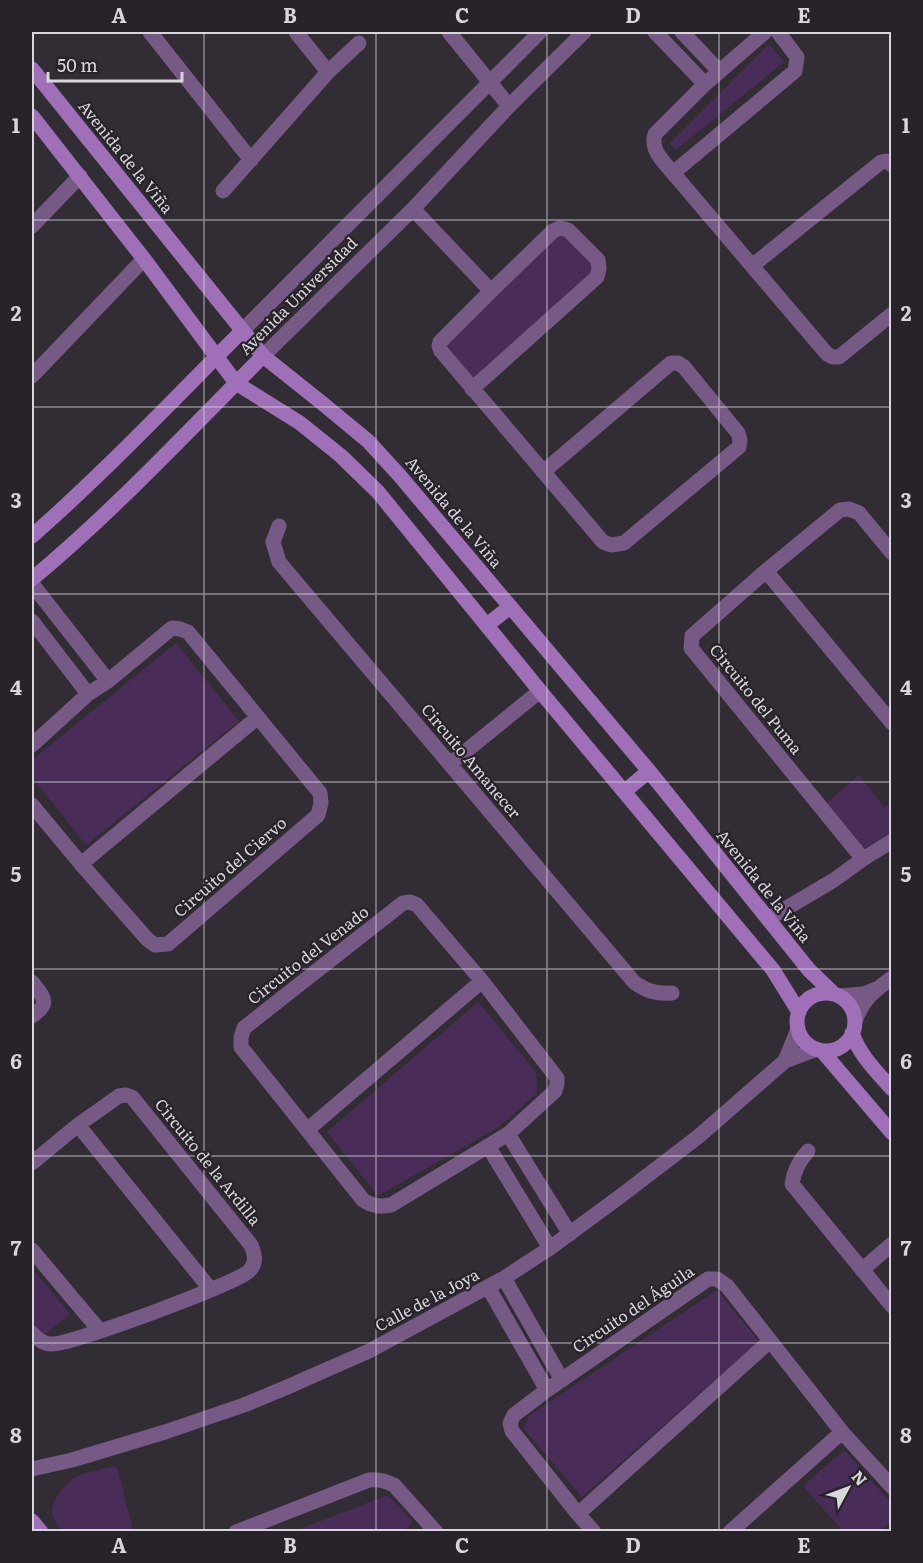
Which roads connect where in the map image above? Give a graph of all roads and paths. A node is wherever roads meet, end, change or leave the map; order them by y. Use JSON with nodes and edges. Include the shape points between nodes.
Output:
{"nodes":[{"id":1,"x":150,"y":32,"type":"edge"},
{"id":2,"x":296,"y":32,"type":"edge"},
{"id":3,"x":449,"y":32,"type":"edge"},
{"id":4,"x":540,"y":32,"type":"edge"},
{"id":5,"x":584,"y":32,"type":"edge"},
{"id":6,"x":655,"y":32,"type":"edge"},
{"id":7,"x":682,"y":32,"type":"edge"},
{"id":8,"x":765,"y":32,"type":"edge"},
{"id":9,"x":778,"y":32,"type":"edge"},
{"id":10,"x":359,"y":43,"type":"dead end"},
{"id":11,"x":32,"y":69,"type":"edge"},
{"id":12,"x":719,"y":71,"type":"junction"},
{"id":13,"x":328,"y":72,"type":"junction"},
{"id":14,"x":489,"y":81,"type":"junction"},
{"id":15,"x":705,"y":84,"type":"junction"},
{"id":16,"x":509,"y":106,"type":"junction"},
{"id":17,"x":32,"y":116,"type":"edge"},
{"id":18,"x":251,"y":160,"type":"junction"},
{"id":19,"x":891,"y":165,"type":"edge"},
{"id":20,"x":673,"y":173,"type":"junction"},
{"id":21,"x":80,"y":176,"type":"junction"},
{"id":22,"x":223,"y":191,"type":"dead end"},
{"id":23,"x":413,"y":209,"type":"junction"},
{"id":24,"x":32,"y":226,"type":"edge"},
{"id":25,"x":144,"y":259,"type":"junction"},
{"id":26,"x":752,"y":266,"type":"junction"},
{"id":27,"x":491,"y":291,"type":"junction"},
{"id":28,"x":891,"y":314,"type":"edge"},
{"id":29,"x":242,"y":331,"type":"junction"},
{"id":30,"x":217,"y":356,"type":"junction"},
{"id":31,"x":263,"y":356,"type":"junction"},
{"id":32,"x":32,"y":376,"type":"edge"},
{"id":33,"x":236,"y":383,"type":"junction"},
{"id":34,"x":472,"y":389,"type":"junction"},
{"id":35,"x":543,"y":472,"type":"junction"},
{"id":36,"x":279,"y":526,"type":"dead end"},
{"id":37,"x":32,"y":536,"type":"edge"},
{"id":38,"x":891,"y":553,"type":"edge"},
{"id":39,"x":766,"y":571,"type":"junction"},
{"id":40,"x":32,"y":579,"type":"edge"},
{"id":41,"x":32,"y":584,"type":"edge"},
{"id":42,"x":510,"y":607,"type":"junction"},
{"id":43,"x":32,"y":621,"type":"edge"},
{"id":44,"x":487,"y":626,"type":"junction"},
{"id":45,"x":108,"y":681,"type":"junction"},
{"id":46,"x":540,"y":691,"type":"junction"},
{"id":47,"x":88,"y":694,"type":"junction"},
{"id":48,"x":258,"y":717,"type":"junction"},
{"id":49,"x":891,"y":723,"type":"edge"},
{"id":50,"x":32,"y":745,"type":"edge"},
{"id":51,"x":450,"y":764,"type":"junction"},
{"id":52,"x":649,"y":771,"type":"junction"},
{"id":53,"x":625,"y":791,"type":"junction"},
{"id":54,"x":32,"y":805,"type":"edge"},
{"id":55,"x":891,"y":841,"type":"edge"},
{"id":56,"x":863,"y":859,"type":"junction"},
{"id":57,"x":81,"y":864,"type":"junction"},
{"id":58,"x":768,"y":919,"type":"junction"},
{"id":59,"x":891,"y":978,"type":"edge"},
{"id":60,"x":482,"y":981,"type":"junction"},
{"id":61,"x":32,"y":982,"type":"edge"},
{"id":62,"x":876,"y":989,"type":"junction"},
{"id":63,"x":672,"y":993,"type":"dead end"},
{"id":64,"x":837,"y":995,"type":"junction"},
{"id":65,"x":799,"y":1012,"type":"junction"},
{"id":66,"x":32,"y":1016,"type":"edge"},
{"id":67,"x":854,"y":1027,"type":"junction"},
{"id":68,"x":798,"y":1029,"type":"junction"},
{"id":69,"x":819,"y":1050,"type":"junction"},
{"id":70,"x":785,"y":1061,"type":"junction"},
{"id":71,"x":891,"y":1089,"type":"edge"},
{"id":72,"x":78,"y":1125,"type":"junction"},
{"id":73,"x":307,"y":1130,"type":"junction"},
{"id":74,"x":891,"y":1133,"type":"edge"},
{"id":75,"x":508,"y":1134,"type":"junction"},
{"id":76,"x":488,"y":1146,"type":"junction"},
{"id":77,"x":808,"y":1151,"type":"dead end"},
{"id":78,"x":32,"y":1163,"type":"edge"},
{"id":79,"x":570,"y":1234,"type":"junction"},
{"id":80,"x":891,"y":1244,"type":"edge"},
{"id":81,"x":550,"y":1248,"type":"junction"},
{"id":82,"x":32,"y":1250,"type":"edge"},
{"id":83,"x":862,"y":1270,"type":"junction"},
{"id":84,"x":504,"y":1278,"type":"junction"},
{"id":85,"x":488,"y":1287,"type":"junction"},
{"id":86,"x":211,"y":1290,"type":"junction"},
{"id":87,"x":891,"y":1306,"type":"edge"},
{"id":88,"x":100,"y":1331,"type":"junction"},
{"id":89,"x":32,"y":1333,"type":"edge"},
{"id":90,"x":770,"y":1341,"type":"junction"},
{"id":91,"x":562,"y":1380,"type":"junction"},
{"id":92,"x":547,"y":1390,"type":"junction"},
{"id":93,"x":842,"y":1432,"type":"junction"},
{"id":94,"x":32,"y":1469,"type":"edge"},
{"id":95,"x":891,"y":1487,"type":"edge"},
{"id":96,"x":578,"y":1514,"type":"junction"},
{"id":97,"x":32,"y":1521,"type":"edge"},
{"id":98,"x":432,"y":1530,"type":"edge"},
{"id":99,"x":41,"y":1532,"type":"edge"},
{"id":100,"x":236,"y":1532,"type":"edge"},
{"id":101,"x":594,"y":1532,"type":"edge"},
{"id":102,"x":730,"y":1532,"type":"edge"}],
"edges":[{"from":1,"to":18,"type":"street"},
{"from":2,"to":13,"type":"street"},
{"from":3,"to":14,"type":"street"},
{"from":4,"to":14,"type":"street","name":"Avenida Universidad"},
{"from":5,"to":16,"type":"street","name":"Avenida Universidad"},
{"from":6,"to":15,"type":"street"},
{"from":7,"to":12,"type":"street"},
{"from":8,"to":12,"type":"street"},
{"from":9,"to":20,"type":"street","via":[[797,57],[795,71]]},
{"from":10,"to":13,"type":"street"},
{"from":11,"to":29,"type":"street","name":"Avenida de la Viña"},
{"from":12,"to":15,"type":"street"},
{"from":13,"to":18,"type":"street"},
{"from":14,"to":16,"type":"street"},
{"from":14,"to":29,"type":"street","name":"Avenida Universidad"},
{"from":15,"to":20,"type":"street","via":[[655,134],[652,142]]},
{"from":16,"to":23,"type":"street","name":"Avenida Universidad"},
{"from":17,"to":21,"type":"street"},
{"from":18,"to":22,"type":"street"},
{"from":19,"to":26,"type":"street","via":[[880,162]]},
{"from":20,"to":26,"type":"street"},
{"from":21,"to":24,"type":"street"},
{"from":21,"to":25,"type":"street"},
{"from":23,"to":27,"type":"street"},
{"from":23,"to":31,"type":"street","name":"Avenida Universidad"},
{"from":25,"to":30,"type":"street"},
{"from":25,"to":32,"type":"street"},
{"from":26,"to":28,"type":"street","via":[[833,357],[839,357]]},
{"from":27,"to":34,"type":"street","via":[[439,346]]},
{"from":27,"to":34,"type":"street","via":[[560,228],[568,230],[598,260],[597,277]]},
{"from":29,"to":30,"type":"street","name":"Avenida Universidad"},
{"from":29,"to":31,"type":"street","name":"Avenida de la Viña"},
{"from":30,"to":33,"type":"street"},
{"from":30,"to":37,"type":"street","name":"Avenida Universidad"},
{"from":31,"to":33,"type":"street","name":"Avenida Universidad"},
{"from":31,"to":42,"type":"street","name":"Avenida de la Viña","via":[[368,441]]},
{"from":33,"to":40,"type":"street","name":"Avenida Universidad","via":[[141,480]]},
{"from":33,"to":44,"type":"street","via":[[300,423],[341,456],[378,492]]},
{"from":34,"to":35,"type":"street"},
{"from":35,"to":35,"type":"street","via":[[603,542],[618,545],[739,447],[740,440],[684,367],[671,363]]},
{"from":36,"to":51,"type":"street","name":"Circuito Amanecer","via":[[273,542],[279,562]]},
{"from":38,"to":39,"type":"street","name":"Circuito del Puma","via":[[859,513],[840,510]]},
{"from":39,"to":49,"type":"street"},
{"from":39,"to":56,"type":"street","name":"Circuito del Puma","via":[[692,636],[691,648]]},
{"from":41,"to":45,"type":"street"},
{"from":42,"to":44,"type":"street"},
{"from":42,"to":52,"type":"street","name":"Avenida de la Viña"},
{"from":43,"to":47,"type":"street"},
{"from":44,"to":46,"type":"street"},
{"from":45,"to":47,"type":"street","name":"Circuito del Ciervo"},
{"from":45,"to":48,"type":"street","name":"Circuito del Ciervo","via":[[172,628],[180,629],[188,632]]},
{"from":46,"to":51,"type":"street"},
{"from":46,"to":53,"type":"street"},
{"from":47,"to":50,"type":"street","name":"Circuito del Ciervo"},
{"from":48,"to":57,"type":"street"},
{"from":48,"to":57,"type":"street","name":"Circuito del Ciervo","via":[[320,793],[318,815],[168,944],[155,945],[147,939]]},
{"from":51,"to":63,"type":"street","name":"Circuito Amanecer","via":[[634,982],[651,992]]},
{"from":52,"to":53,"type":"street"},
{"from":52,"to":58,"type":"street","name":"Avenida de la Viña"},
{"from":53,"to":65,"type":"street","via":[[773,970]]},
{"from":54,"to":57,"type":"street","name":"Circuito del Ciervo"},
{"from":55,"to":56,"type":"street"},
{"from":56,"to":58,"type":"street"},
{"from":58,"to":64,"type":"street","name":"Avenida de la Viña","via":[[809,970]]},
{"from":59,"to":62,"type":"street"},
{"from":60,"to":73,"type":"street"},
{"from":60,"to":73,"type":"street","name":"Circuito del Venado","via":[[417,905],[403,903],[244,1028],[241,1047]]},
{"from":60,"to":75,"type":"street","name":"Circuito del Venado","via":[[556,1078],[555,1091]]},
{"from":61,"to":66,"type":"street","via":[[44,1003]]},
{"from":62,"to":64,"type":"street","via":[[864,994]]},
{"from":62,"to":67,"type":"street","via":[[860,1009]]},
{"from":64,"to":65,"type":"street","via":[[813,996]]},
{"from":64,"to":67,"type":"street","via":[[850,1007]]},
{"from":65,"to":68,"type":"street"},
{"from":67,"to":69,"type":"street","via":[[840,1047]]},
{"from":67,"to":71,"type":"street","via":[[861,1053]]},
{"from":68,"to":69,"type":"street","via":[[805,1041]]},
{"from":68,"to":70,"type":"street","name":"Calle de la Joya"},
{"from":69,"to":70,"type":"street","name":"Calle de la Joya"},
{"from":69,"to":74,"type":"street"},
{"from":70,"to":79,"type":"street","name":"Calle de la Joya","via":[[699,1136]]},
{"from":72,"to":78,"type":"street","name":"Circuito de la Ardilla"},
{"from":72,"to":86,"type":"street"},
{"from":72,"to":86,"type":"street","name":"Circuito de la Ardilla","via":[[119,1096],[132,1097],[147,1115],[251,1245],[255,1256],[247,1273]]},
{"from":73,"to":76,"type":"street","name":"Circuito del Venado","via":[[363,1200],[380,1207],[391,1205]]},
{"from":75,"to":76,"type":"street","name":"Circuito del Venado"},
{"from":75,"to":79,"type":"street"},
{"from":76,"to":81,"type":"street"},
{"from":77,"to":83,"type":"street","via":[[794,1172],[792,1184]]},
{"from":79,"to":81,"type":"street","name":"Calle de la Joya"},
{"from":80,"to":83,"type":"street"},
{"from":81,"to":84,"type":"street","name":"Calle de la Joya"},
{"from":82,"to":88,"type":"street"},
{"from":83,"to":87,"type":"street"},
{"from":84,"to":85,"type":"street","name":"Calle de la Joya"},
{"from":84,"to":91,"type":"street"},
{"from":85,"to":92,"type":"street"},
{"from":85,"to":94,"type":"street","name":"Calle de la Joya","via":[[369,1351],[244,1405],[165,1432]]},
{"from":86,"to":88,"type":"street","name":"Circuito de la Ardilla"},
{"from":88,"to":89,"type":"street","name":"Circuito de la Ardilla","via":[[60,1344],[42,1342]]},
{"from":90,"to":91,"type":"street","name":"Circuito del Águila","via":[[727,1286],[717,1279],[708,1279]]},
{"from":90,"to":93,"type":"street","name":"Circuito del Águila"},
{"from":90,"to":96,"type":"street"},
{"from":91,"to":92,"type":"street","name":"Circuito del Águila"},
{"from":92,"to":96,"type":"street","name":"Circuito del Águila","via":[[510,1423],[512,1431]]},
{"from":93,"to":95,"type":"street","name":"Circuito del Águila"},
{"from":93,"to":102,"type":"street"},
{"from":96,"to":101,"type":"street","name":"Circuito del Águila"},
{"from":97,"to":99,"type":"street"},
{"from":98,"to":100,"type":"street","via":[[394,1485],[369,1480]]}]}
